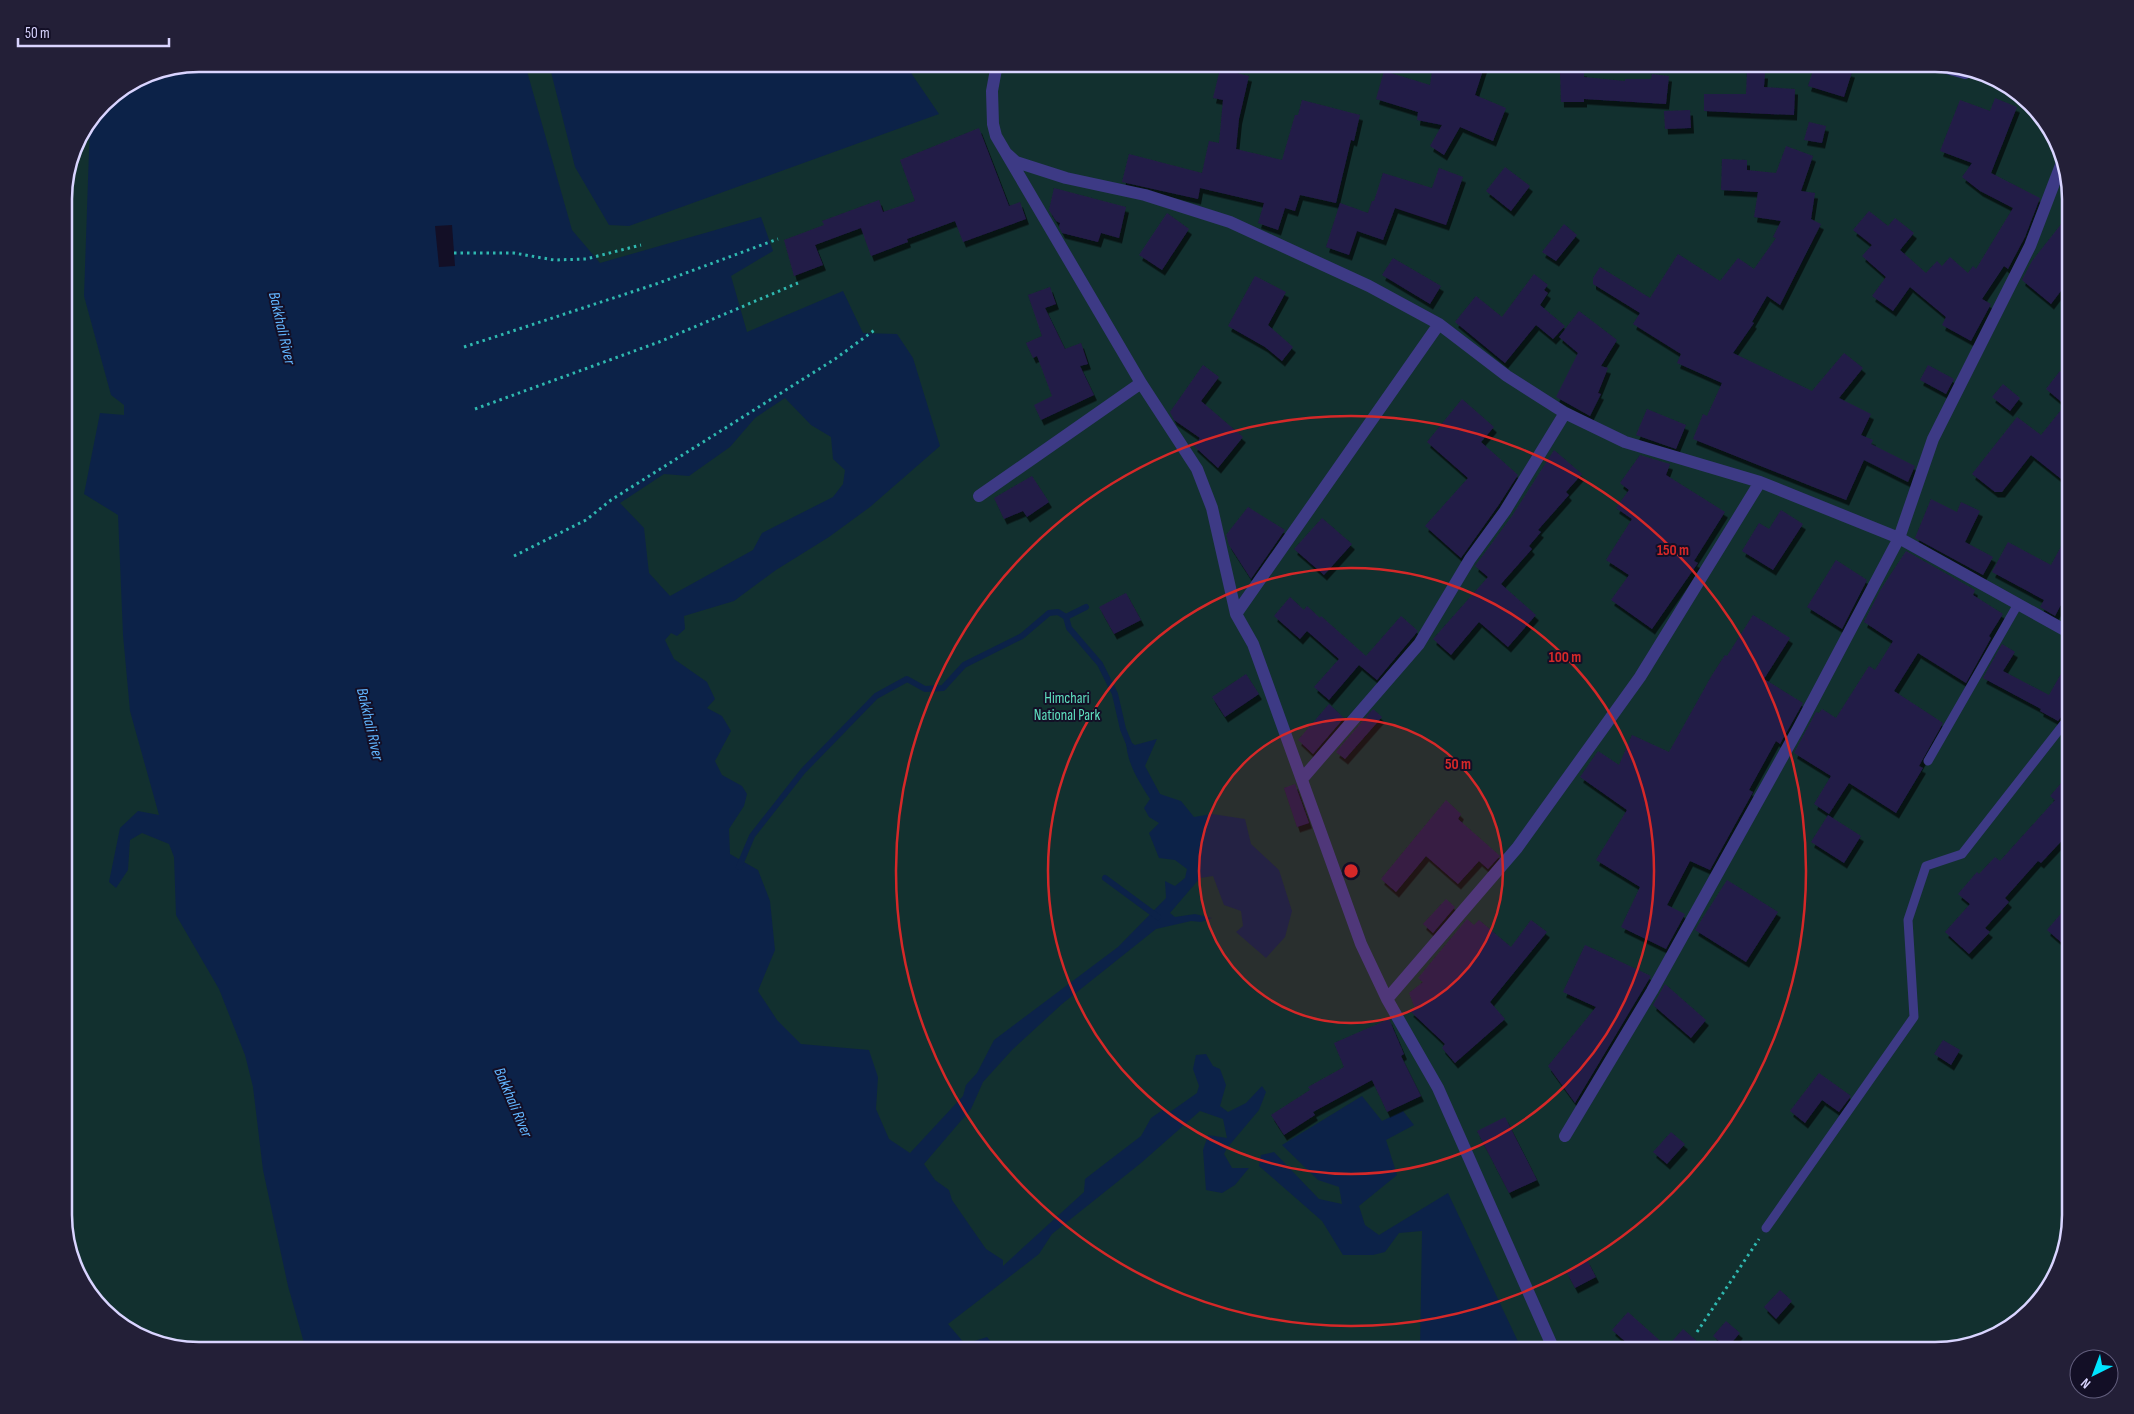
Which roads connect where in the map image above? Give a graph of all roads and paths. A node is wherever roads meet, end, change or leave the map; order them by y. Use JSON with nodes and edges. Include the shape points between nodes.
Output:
{"nodes":[{"id":1,"x":996,"y":73,"type":"edge"},
{"id":2,"x":1006,"y":153,"type":"junction"},
{"id":3,"x":2058,"y":173,"type":"edge"},
{"id":4,"x":778,"y":239,"type":"dead end"},
{"id":5,"x":641,"y":245,"type":"dead end"},
{"id":6,"x":454,"y":252,"type":"dead end"},
{"id":7,"x":798,"y":283,"type":"dead end"},
{"id":8,"x":1439,"y":324,"type":"junction"},
{"id":9,"x":876,"y":329,"type":"dead end"},
{"id":10,"x":464,"y":347,"type":"dead end"},
{"id":11,"x":1141,"y":384,"type":"junction"},
{"id":12,"x":475,"y":409,"type":"dead end"},
{"id":13,"x":1565,"y":413,"type":"junction"},
{"id":14,"x":1760,"y":482,"type":"junction"},
{"id":15,"x":979,"y":496,"type":"dead end"},
{"id":16,"x":1899,"y":538,"type":"junction"},
{"id":17,"x":514,"y":556,"type":"dead end"},
{"id":18,"x":2018,"y":604,"type":"junction"},
{"id":19,"x":1236,"y":614,"type":"junction"},
{"id":20,"x":2062,"y":629,"type":"edge"},
{"id":21,"x":2062,"y":726,"type":"edge"},
{"id":22,"x":1928,"y":760,"type":"dead end"},
{"id":23,"x":1302,"y":779,"type":"junction"},
{"id":24,"x":1387,"y":999,"type":"junction"},
{"id":25,"x":1565,"y":1136,"type":"dead end"},
{"id":26,"x":1766,"y":1228,"type":"joint"},
{"id":27,"x":1697,"y":1332,"type":"dead end"},
{"id":28,"x":1550,"y":1342,"type":"edge"}],
"edges":[{"from":1,"to":2,"type":"street","via":[[992,91],[994,124],[996,136]]},
{"from":2,"to":8,"type":"street","via":[[1016,162],[1034,170],[1145,194],[1230,222],[1369,286]]},
{"from":2,"to":11,"type":"street"},
{"from":3,"to":16,"type":"street","via":[[2030,246],[1933,439]]},
{"from":4,"to":10,"type":"path","via":[[656,284]]},
{"from":5,"to":6,"type":"path","via":[[586,259],[554,260],[514,253]]},
{"from":7,"to":12,"type":"path","via":[[659,342]]},
{"from":8,"to":13,"type":"street","via":[[1507,376]]},
{"from":8,"to":19,"type":"street"},
{"from":9,"to":17,"type":"path","via":[[835,359],[612,500],[586,520]]},
{"from":11,"to":15,"type":"street"},
{"from":11,"to":19,"type":"street","via":[[1198,469],[1212,508]]},
{"from":13,"to":14,"type":"street","via":[[1625,442]]},
{"from":13,"to":23,"type":"street","via":[[1419,644]]},
{"from":14,"to":16,"type":"street"},
{"from":14,"to":24,"type":"street","via":[[1635,684],[1516,848]]},
{"from":16,"to":18,"type":"street"},
{"from":16,"to":25,"type":"street","via":[[1793,738],[1652,991]]},
{"from":18,"to":20,"type":"street"},
{"from":18,"to":22,"type":"lane"},
{"from":19,"to":23,"type":"street","via":[[1254,644]]},
{"from":21,"to":26,"type":"lane","via":[[1962,854],[1926,866],[1908,920],[1914,1017]]},
{"from":23,"to":24,"type":"street","via":[[1361,944]]},
{"from":24,"to":28,"type":"street","via":[[1438,1088]]},
{"from":26,"to":27,"type":"path"}]}
